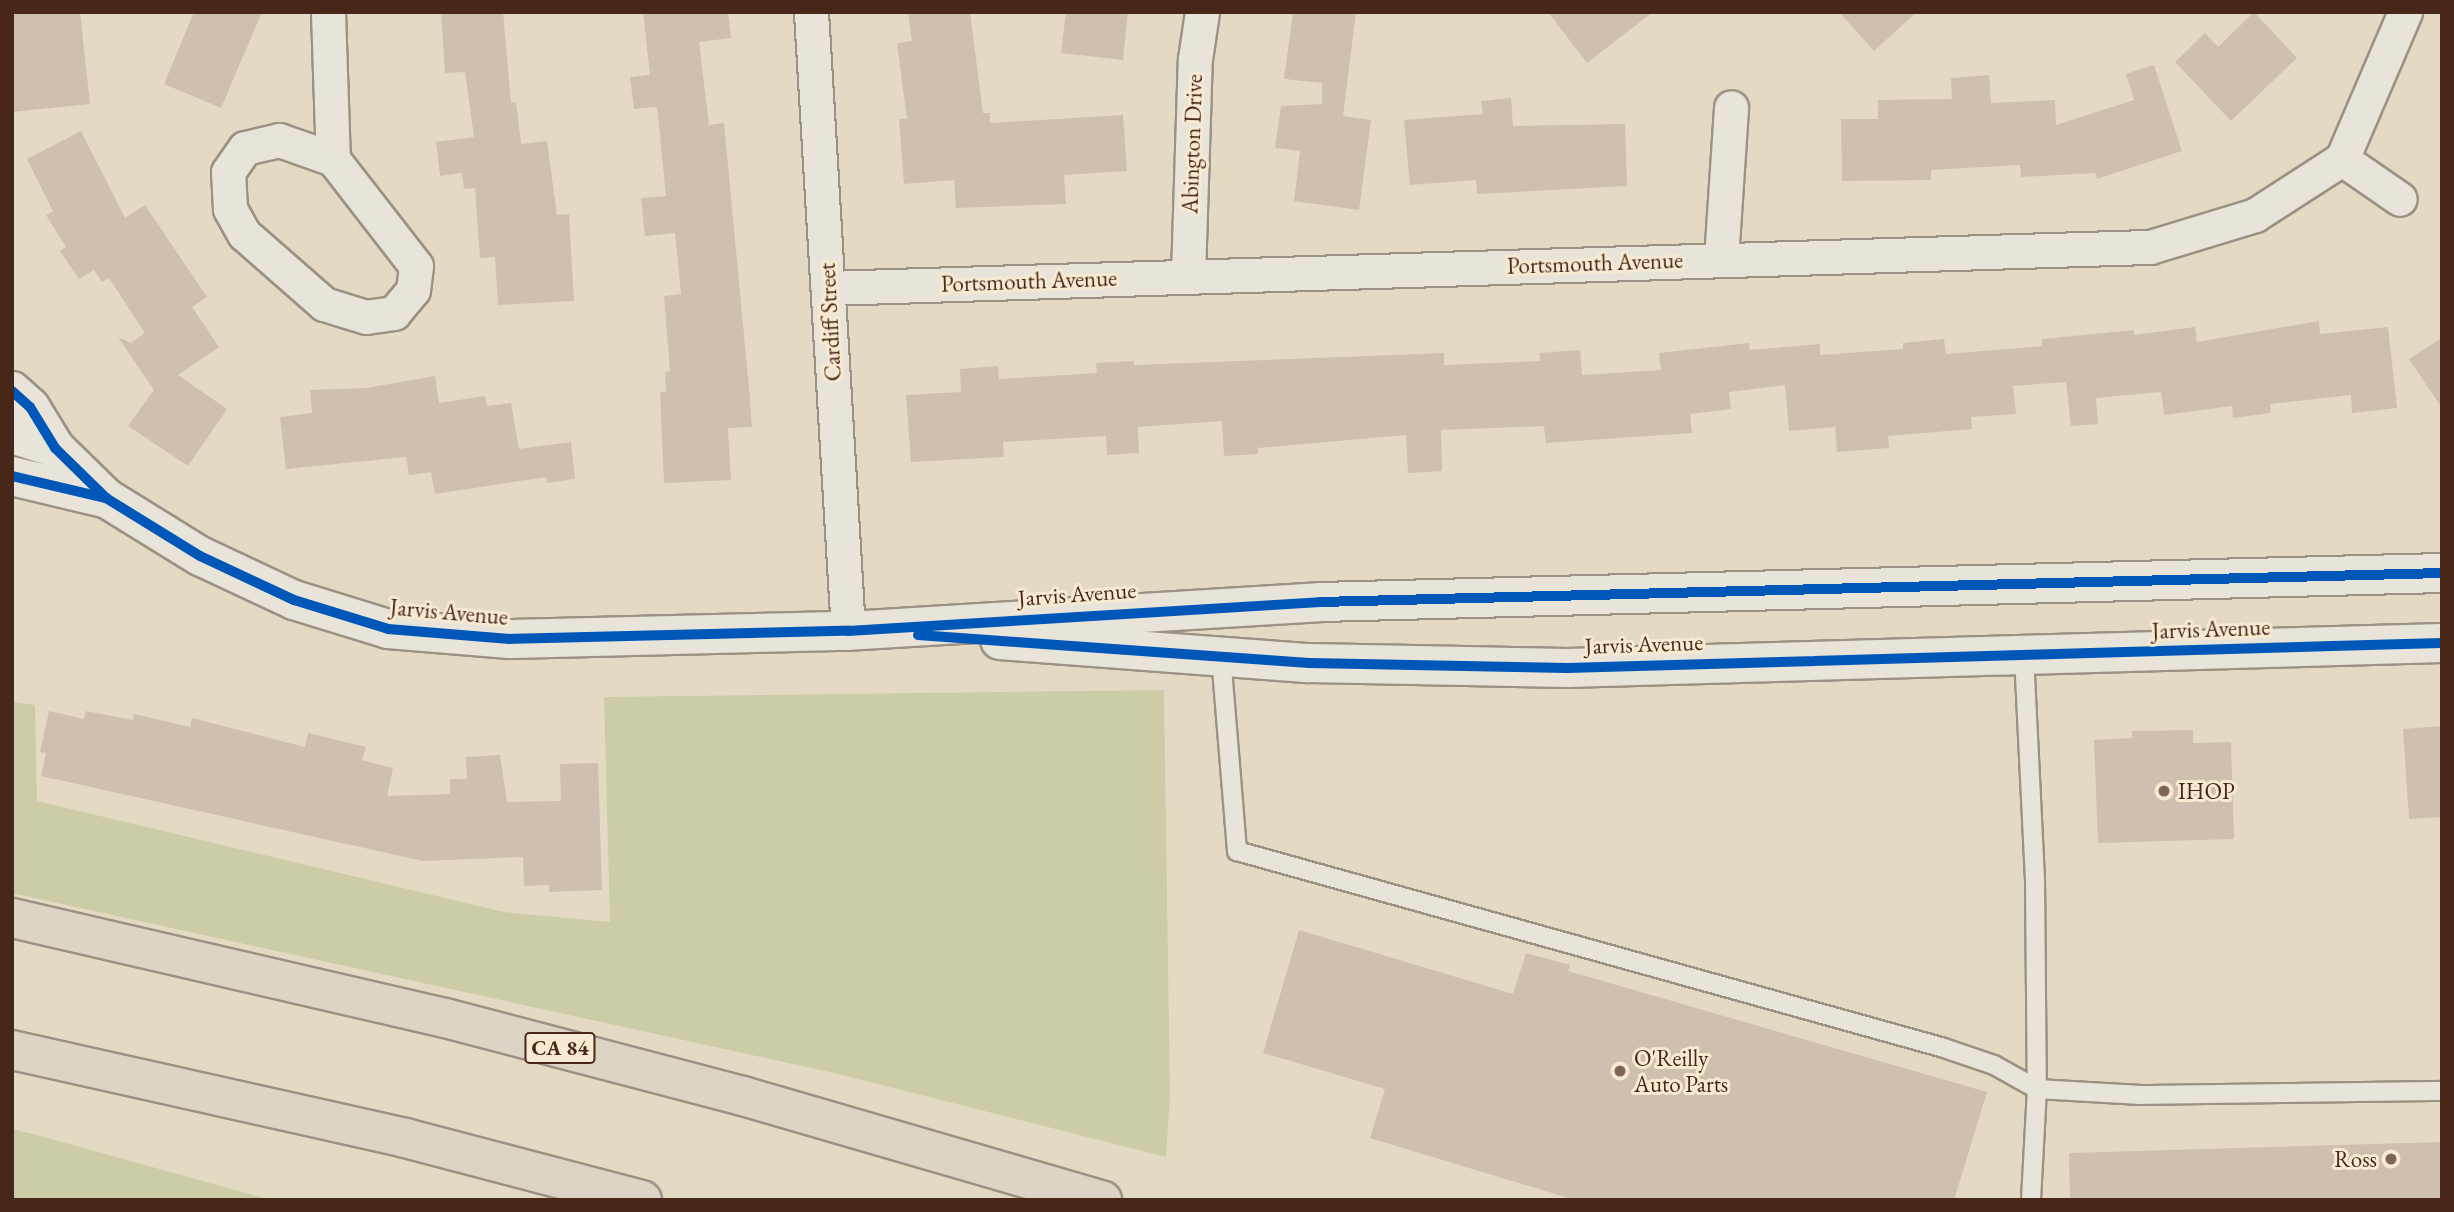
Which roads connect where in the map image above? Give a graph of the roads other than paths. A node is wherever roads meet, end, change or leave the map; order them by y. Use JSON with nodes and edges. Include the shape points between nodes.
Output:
{"nodes":[{"id":1,"x":328,"y":12,"type":"edge"},
{"id":2,"x":811,"y":12,"type":"edge"},
{"id":3,"x":1202,"y":12,"type":"edge"},
{"id":4,"x":2405,"y":12,"type":"edge"},
{"id":5,"x":1731,"y":107,"type":"dead end"},
{"id":6,"x":333,"y":159,"type":"junction"},
{"id":7,"x":2342,"y":159,"type":"junction"},
{"id":8,"x":2400,"y":199,"type":"dead end"},
{"id":9,"x":1721,"y":259,"type":"junction"},
{"id":10,"x":1188,"y":276,"type":"junction"},
{"id":11,"x":828,"y":288,"type":"junction"},
{"id":12,"x":12,"y":391,"type":"edge"},
{"id":13,"x":12,"y":434,"type":"edge"},
{"id":14,"x":55,"y":448,"type":"junction"},
{"id":15,"x":12,"y":477,"type":"edge"},
{"id":16,"x":106,"y":498,"type":"junction"},
{"id":17,"x":2442,"y":573,"type":"edge"},
{"id":18,"x":848,"y":631,"type":"junction"},
{"id":19,"x":2442,"y":643,"type":"edge"},
{"id":20,"x":2024,"y":655,"type":"junction"},
{"id":21,"x":1221,"y":656,"type":"junction"},
{"id":22,"x":12,"y":919,"type":"edge"},
{"id":23,"x":12,"y":1049,"type":"edge"},
{"id":24,"x":2037,"y":1089,"type":"junction"},
{"id":25,"x":2442,"y":1091,"type":"edge"},
{"id":26,"x":642,"y":1200,"type":"edge"},
{"id":27,"x":1102,"y":1200,"type":"edge"},
{"id":28,"x":2031,"y":1200,"type":"edge"}],
"edges":[{"from":1,"to":6,"type":"street"},
{"from":2,"to":11,"type":"street","name":"Cardiff Street"},
{"from":3,"to":10,"type":"street","name":"Abington Drive","via":[[1195,59]]},
{"from":4,"to":7,"type":"street"},
{"from":5,"to":9,"type":"street"},
{"from":6,"to":6,"type":"street","via":[[279,140],[245,148],[228,172],[230,209],[244,234],[324,304],[366,317],[394,313],[413,290],[416,266]]},
{"from":7,"to":8,"type":"street"},
{"from":7,"to":9,"type":"street","name":"Portsmouth Avenue","via":[[2255,215],[2150,247]]},
{"from":9,"to":10,"type":"street","name":"Portsmouth Avenue"},
{"from":10,"to":11,"type":"street","name":"Portsmouth Avenue"},
{"from":11,"to":18,"type":"street","name":"Cardiff Street"},
{"from":12,"to":14,"type":"street","via":[[30,407]]},
{"from":13,"to":14,"type":"street","name":"Jarvis Avenue"},
{"from":14,"to":16,"type":"street","name":"Jarvis Avenue"},
{"from":15,"to":16,"type":"street"},
{"from":16,"to":18,"type":"street","name":"Jarvis Avenue","via":[[200,556],[294,600],[388,629],[510,639]]},
{"from":17,"to":18,"type":"street","name":"Jarvis Avenue","via":[[1320,601]]},
{"from":18,"to":21,"type":"street","name":"Jarvis Avenue"},
{"from":19,"to":20,"type":"street","name":"Jarvis Avenue"},
{"from":20,"to":21,"type":"street","name":"Jarvis Avenue","via":[[1567,668],[1309,663]]},
{"from":20,"to":24,"type":"lane","via":[[2035,879]]},
{"from":21,"to":24,"type":"lane","via":[[1237,851],[1941,1048],[1994,1065]]},
{"from":22,"to":27,"type":"highway","number":"CA 84","via":[[445,1018],[743,1096]]},
{"from":23,"to":26,"type":"highway","via":[[405,1138]]},
{"from":24,"to":25,"type":"lane","via":[[2141,1095]]},
{"from":24,"to":28,"type":"lane"}]}
